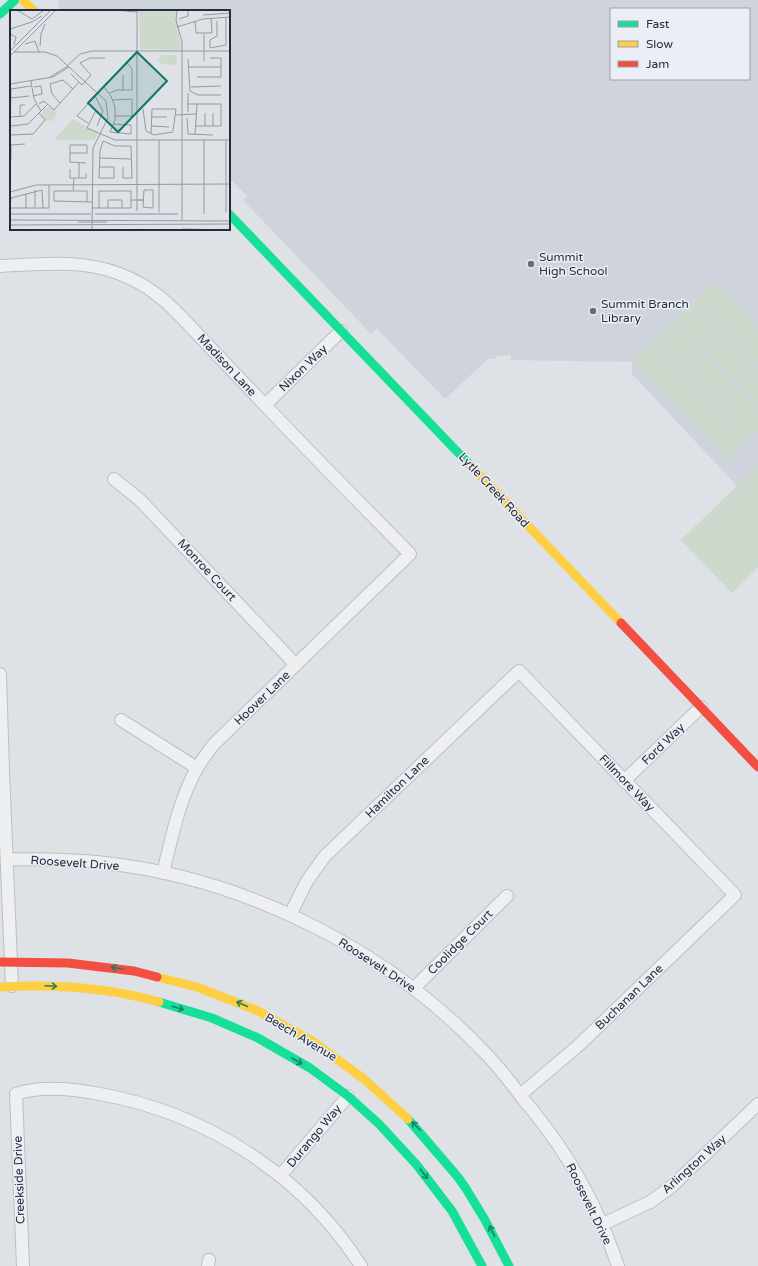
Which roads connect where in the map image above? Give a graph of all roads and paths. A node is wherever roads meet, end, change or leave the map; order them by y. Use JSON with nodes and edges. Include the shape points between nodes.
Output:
{"nodes":[{"id":1,"x":15,"y":0,"type":"edge"},
{"id":2,"x":23,"y":0,"type":"edge"},
{"id":3,"x":33,"y":10,"type":"edge"},
{"id":4,"x":0,"y":14,"type":"edge"},
{"id":5,"x":230,"y":215,"type":"edge"},
{"id":6,"x":0,"y":266,"type":"edge"},
{"id":7,"x":341,"y":331,"type":"junction"},
{"id":8,"x":265,"y":405,"type":"junction"},
{"id":9,"x":114,"y":479,"type":"dead end"},
{"id":10,"x":410,"y":554,"type":"joint"},
{"id":11,"x":296,"y":665,"type":"junction"},
{"id":12,"x":519,"y":671,"type":"joint"},
{"id":13,"x":0,"y":674,"type":"edge"},
{"id":14,"x":701,"y":707,"type":"junction"},
{"id":15,"x":121,"y":720,"type":"dead end"},
{"id":16,"x":758,"y":767,"type":"edge"},
{"id":17,"x":197,"y":768,"type":"junction"},
{"id":18,"x":624,"y":781,"type":"junction"},
{"id":19,"x":6,"y":860,"type":"junction"},
{"id":20,"x":163,"y":873,"type":"junction"},
{"id":21,"x":735,"y":895,"type":"joint"},
{"id":22,"x":507,"y":896,"type":"dead end"},
{"id":23,"x":290,"y":915,"type":"junction"},
{"id":24,"x":5,"y":962,"type":"edge"},
{"id":25,"x":6,"y":987,"type":"edge"},
{"id":26,"x":414,"y":988,"type":"junction"},
{"id":27,"x":520,"y":1095,"type":"junction"},
{"id":28,"x":348,"y":1096,"type":"junction"},
{"id":29,"x":758,"y":1104,"type":"edge"},
{"id":30,"x":280,"y":1176,"type":"junction"},
{"id":31,"x":601,"y":1225,"type":"junction"},
{"id":32,"x":22,"y":1266,"type":"edge"},
{"id":33,"x":361,"y":1266,"type":"edge"},
{"id":34,"x":482,"y":1266,"type":"edge"},
{"id":35,"x":510,"y":1266,"type":"edge"},
{"id":36,"x":618,"y":1266,"type":"edge"}],
"edges":[{"from":1,"to":4,"type":"main road"},
{"from":2,"to":3,"type":"main road"},
{"from":5,"to":7,"type":"main road","name":"Lytle Creek Road"},
{"from":6,"to":8,"type":"street","name":"Madison Lane","via":[[75,264],[109,270],[137,281],[174,308]]},
{"from":7,"to":8,"type":"street","name":"Nixon Way"},
{"from":7,"to":14,"type":"main road","name":"Lytle Creek Road"},
{"from":8,"to":10,"type":"street","name":"Madison Lane"},
{"from":9,"to":11,"type":"street","name":"Monroe Court","via":[[140,500]]},
{"from":10,"to":11,"type":"street","name":"Hoover Lane"},
{"from":11,"to":17,"type":"street","name":"Hoover Lane","via":[[213,745]]},
{"from":12,"to":18,"type":"street","name":"Fillmore Way"},
{"from":12,"to":23,"type":"street","name":"Hamilton Lane","via":[[325,856]]},
{"from":13,"to":19,"type":"street"},
{"from":14,"to":16,"type":"main road","name":"Lytle Creek Road"},
{"from":14,"to":18,"type":"street","name":"Ford Way"},
{"from":15,"to":17,"type":"street"},
{"from":17,"to":20,"type":"street","name":"Hoover Lane","via":[[175,822]]},
{"from":18,"to":21,"type":"street","name":"Fillmore Way"},
{"from":19,"to":20,"type":"street","name":"Roosevelt Drive","via":[[70,860],[106,863]]},
{"from":19,"to":24,"type":"street"},
{"from":20,"to":23,"type":"street","name":"Roosevelt Drive","via":[[251,899]]},
{"from":21,"to":27,"type":"street","name":"Buchanan Lane","via":[[578,1046]]},
{"from":22,"to":26,"type":"street","name":"Coolidge Court"},
{"from":23,"to":26,"type":"street","name":"Roosevelt Drive","via":[[353,947]]},
{"from":24,"to":25,"type":"street"},
{"from":35,"to":24,"type":"main road","name":"Beech Avenue","one_way":true,"via":[[458,1177],[423,1134],[393,1103],[325,1049],[273,1018],[220,994],[174,980],[119,968],[68,962]]},
{"from":25,"to":28,"type":"main road","name":"Beech Avenue","one_way":true,"via":[[97,989],[152,1000],[212,1018],[258,1038],[310,1068]]},
{"from":26,"to":27,"type":"street","name":"Roosevelt Drive","via":[[480,1047]]},
{"from":27,"to":31,"type":"street","name":"Roosevelt Drive","via":[[560,1148]]},
{"from":28,"to":30,"type":"street","name":"Durango Way"},
{"from":28,"to":34,"type":"main road","name":"Beech Avenue","one_way":true,"via":[[379,1124],[416,1164],[452,1211]]},
{"from":29,"to":31,"type":"street","name":"Arlington Way","via":[[671,1188],[650,1202]]},
{"from":30,"to":32,"type":"street","name":"Creekside Drive","via":[[255,1157],[213,1132],[138,1102],[76,1090],[37,1089],[16,1094]]},
{"from":30,"to":33,"type":"street","via":[[326,1219]]},
{"from":31,"to":36,"type":"street","name":"Roosevelt Drive"}]}
